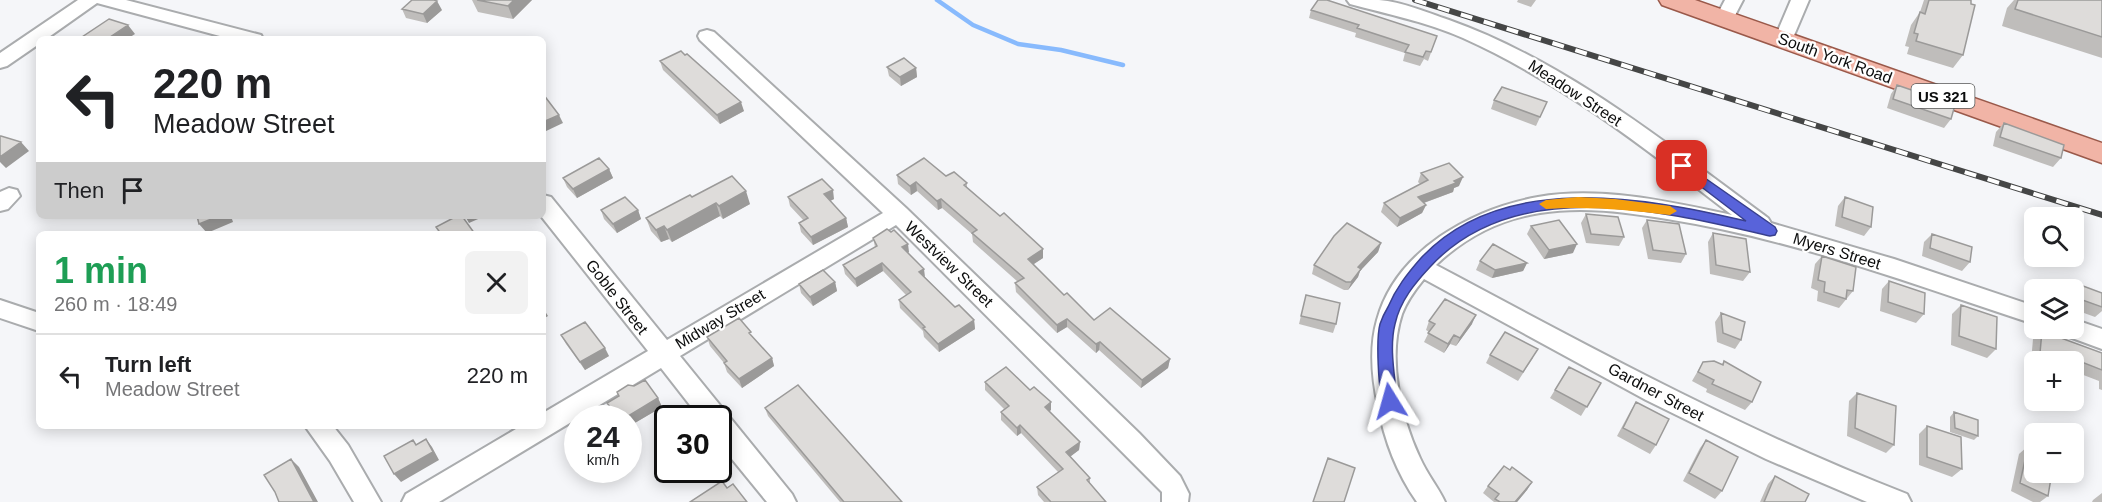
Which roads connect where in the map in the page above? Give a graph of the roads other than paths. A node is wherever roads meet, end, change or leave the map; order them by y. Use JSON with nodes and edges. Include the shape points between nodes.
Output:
{"nodes":[{"id":1,"x":90,"y":0,"type":"edge"},
{"id":2,"x":104,"y":0,"type":"edge"},
{"id":3,"x":1356,"y":0,"type":"edge"},
{"id":4,"x":1800,"y":0,"type":"edge"},
{"id":5,"x":1685,"y":2,"type":"edge"},
{"id":6,"x":1729,"y":9,"type":"edge"},
{"id":7,"x":38,"y":36,"type":"edge"},
{"id":8,"x":242,"y":36,"type":"edge"},
{"id":9,"x":707,"y":36,"type":"dead end"},
{"id":10,"x":36,"y":37,"type":"edge"},
{"id":11,"x":1783,"y":40,"type":"junction"},
{"id":12,"x":0,"y":62,"type":"edge"},
{"id":13,"x":2102,"y":153,"type":"edge"},
{"id":14,"x":546,"y":207,"type":"edge"},
{"id":15,"x":898,"y":213,"type":"junction"},
{"id":16,"x":1770,"y":231,"type":"junction"},
{"id":17,"x":1421,"y":267,"type":"junction"},
{"id":18,"x":0,"y":309,"type":"edge"},
{"id":19,"x":2024,"y":312,"type":"edge"},
{"id":20,"x":36,"y":321,"type":"edge"},
{"id":21,"x":2084,"y":332,"type":"edge"},
{"id":22,"x":2102,"y":339,"type":"edge"},
{"id":23,"x":662,"y":354,"type":"junction"},
{"id":24,"x":704,"y":405,"type":"edge"},
{"id":25,"x":546,"y":424,"type":"edge"},
{"id":26,"x":320,"y":429,"type":"edge"},
{"id":27,"x":538,"y":429,"type":"edge"},
{"id":28,"x":732,"y":440,"type":"edge"},
{"id":29,"x":1421,"y":497,"type":"edge"},
{"id":30,"x":368,"y":502,"type":"edge"},
{"id":31,"x":415,"y":502,"type":"edge"},
{"id":32,"x":783,"y":502,"type":"edge"},
{"id":33,"x":1175,"y":502,"type":"edge"},
{"id":34,"x":1898,"y":502,"type":"edge"}],
"edges":[{"from":1,"to":7,"type":"street"},
{"from":2,"to":8,"type":"street"},
{"from":3,"to":16,"type":"street","name":"Meadow Street","via":[[1455,29],[1510,51],[1542,69]]},
{"from":4,"to":11,"type":"street"},
{"from":5,"to":6,"type":"main road","name":"South York Road","number":"US 321"},
{"from":6,"to":11,"type":"main road","name":"South York Road","number":"US 321"},
{"from":9,"to":15,"type":"street","name":"Westview Street"},
{"from":10,"to":12,"type":"street"},
{"from":11,"to":13,"type":"main road","name":"South York Road","number":"US 321"},
{"from":14,"to":23,"type":"street","name":"Goble Street"},
{"from":15,"to":23,"type":"street","name":"Midway Street"},
{"from":15,"to":33,"type":"street","name":"Westview Street","via":[[1171,484]]},
{"from":16,"to":17,"type":"street","name":"Myers Street","via":[[1712,217],[1615,203],[1539,205],[1488,219],[1460,233]]},
{"from":16,"to":19,"type":"street","name":"Myers Street","via":[[1848,252]]},
{"from":17,"to":29,"type":"street","name":"Myers Street","via":[[1393,308],[1385,363],[1397,436]]},
{"from":17,"to":34,"type":"street","name":"Gardner Street","via":[[1724,428],[1804,466]]},
{"from":18,"to":20,"type":"street"},
{"from":21,"to":22,"type":"street"},
{"from":23,"to":24,"type":"street","name":"Goble Street"},
{"from":23,"to":25,"type":"street","name":"Midway Street"},
{"from":26,"to":30,"type":"street"},
{"from":27,"to":31,"type":"street","name":"Midway Street"},
{"from":28,"to":32,"type":"street"}]}
